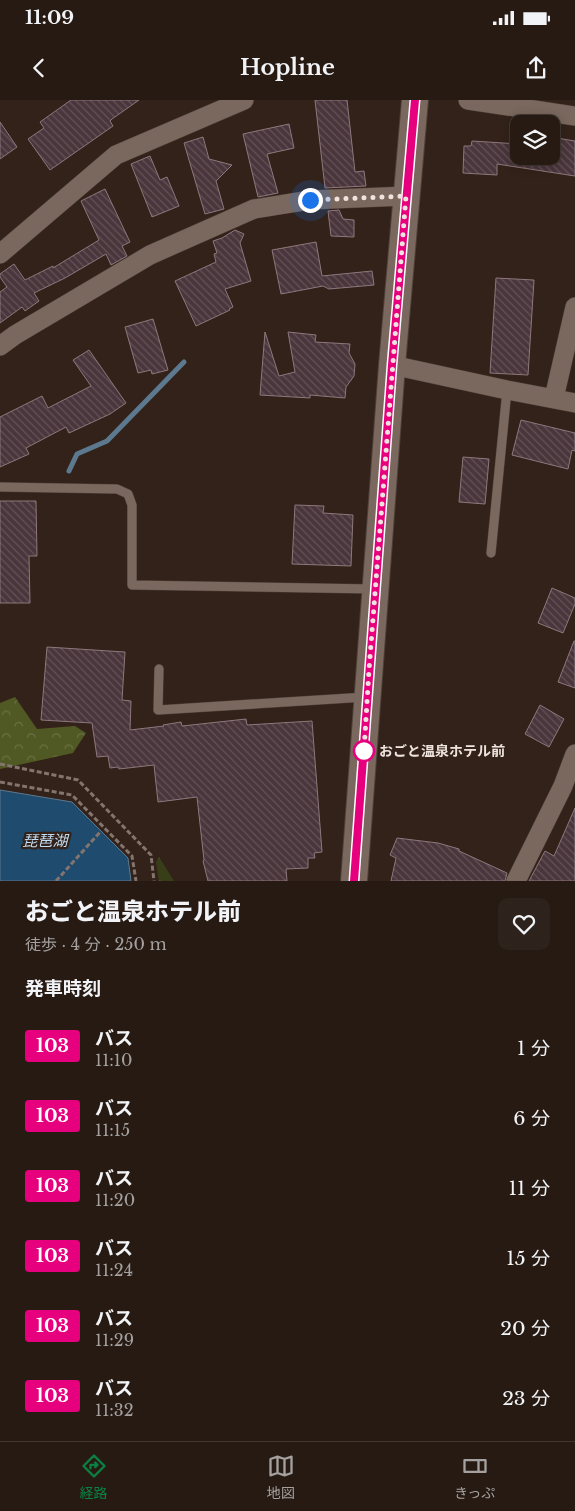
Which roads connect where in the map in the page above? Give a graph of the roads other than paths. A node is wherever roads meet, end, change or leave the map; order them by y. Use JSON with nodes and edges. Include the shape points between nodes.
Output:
{"nodes":[{"id":1,"x":244,"y":100,"type":"edge"},
{"id":2,"x":415,"y":100,"type":"edge"},
{"id":3,"x":468,"y":100,"type":"edge"},
{"id":4,"x":575,"y":116,"type":"edge"},
{"id":5,"x":406,"y":196,"type":"junction"},
{"id":6,"x":0,"y":254,"type":"edge"},
{"id":7,"x":575,"y":307,"type":"edge"},
{"id":8,"x":0,"y":346,"type":"edge"},
{"id":9,"x":392,"y":365,"type":"junction"},
{"id":10,"x":507,"y":390,"type":"junction"},
{"id":11,"x":554,"y":398,"type":"junction"},
{"id":12,"x":575,"y":403,"type":"edge"},
{"id":13,"x":0,"y":487,"type":"edge"},
{"id":14,"x":491,"y":554,"type":"dead end"},
{"id":15,"x":376,"y":589,"type":"junction"},
{"id":16,"x":159,"y":669,"type":"dead end"},
{"id":17,"x":368,"y":696,"type":"junction"},
{"id":18,"x":573,"y":763,"type":"edge"},
{"id":19,"x":354,"y":881,"type":"edge"},
{"id":20,"x":516,"y":881,"type":"edge"}],
"edges":[{"from":1,"to":6,"type":"street","via":[[116,156]]},
{"from":2,"to":5,"type":"main road"},
{"from":3,"to":4,"type":"street"},
{"from":5,"to":8,"type":"street","via":[[310,200],[254,209],[150,255]]},
{"from":5,"to":9,"type":"main road"},
{"from":7,"to":11,"type":"street"},
{"from":9,"to":10,"type":"street"},
{"from":9,"to":15,"type":"main road"},
{"from":10,"to":11,"type":"street"},
{"from":10,"to":14,"type":"lane"},
{"from":11,"to":12,"type":"street"},
{"from":13,"to":15,"type":"lane","via":[[117,489],[128,494],[132,505],[132,585]]},
{"from":15,"to":17,"type":"main road"},
{"from":16,"to":17,"type":"lane","via":[[158,710]]},
{"from":17,"to":19,"type":"main road"},
{"from":18,"to":20,"type":"street"}]}
